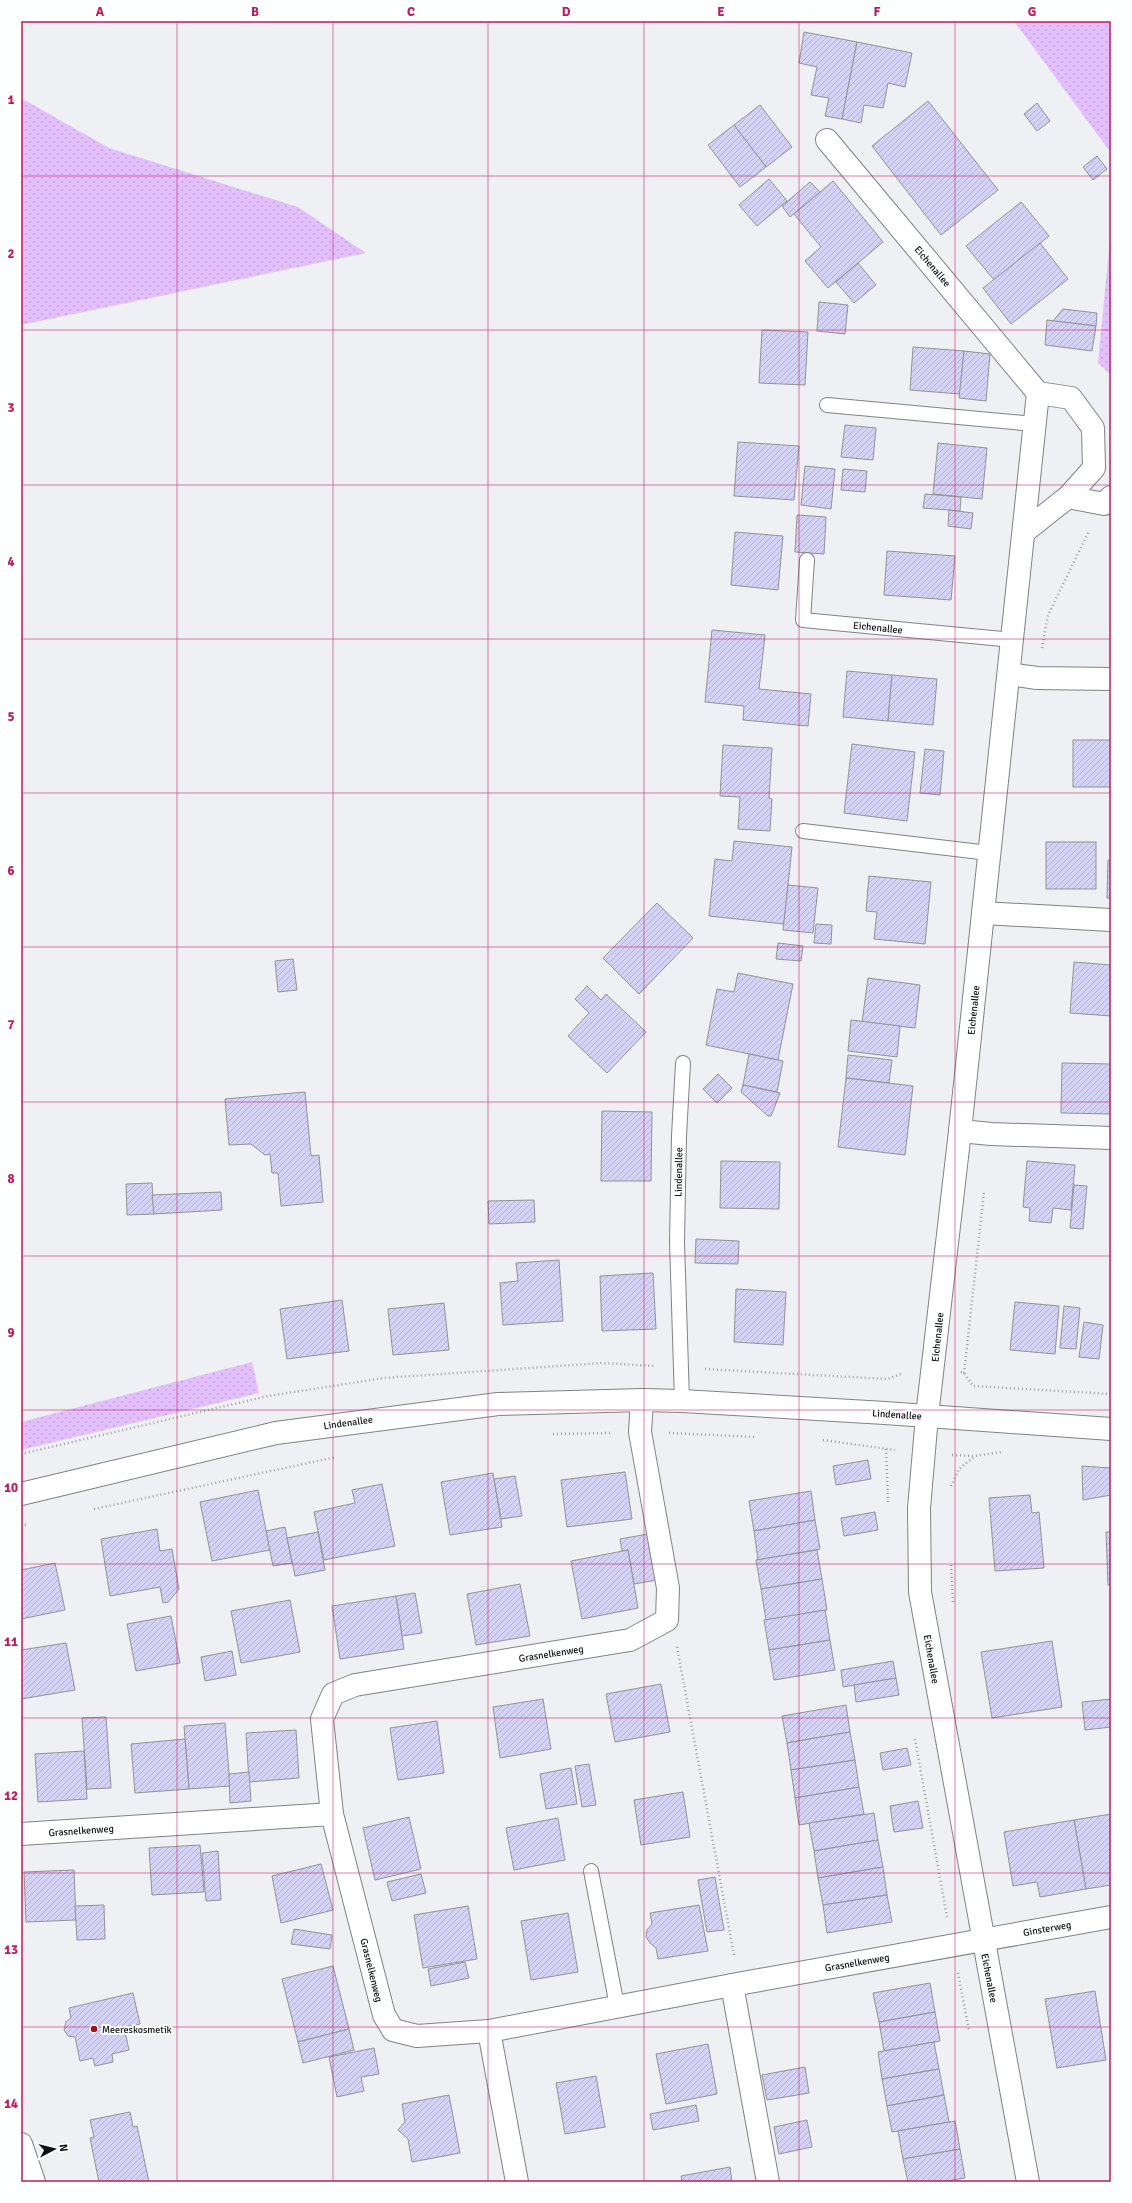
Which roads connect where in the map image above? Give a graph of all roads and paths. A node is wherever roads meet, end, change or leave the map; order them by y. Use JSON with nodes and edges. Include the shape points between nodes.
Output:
{"nodes":[{"id":1,"x":827,"y":140,"type":"dead end"},
{"id":2,"x":1038,"y":393,"type":"junction"},
{"id":3,"x":828,"y":405,"type":"dead end"},
{"id":4,"x":1034,"y":424,"type":"junction"},
{"id":5,"x":1068,"y":497,"type":"junction"},
{"id":6,"x":1111,"y":497,"type":"edge"},
{"id":7,"x":1025,"y":531,"type":"junction"},
{"id":8,"x":807,"y":560,"type":"dead end"},
{"id":9,"x":1013,"y":640,"type":"junction"},
{"id":10,"x":1009,"y":674,"type":"junction"},
{"id":11,"x":1111,"y":679,"type":"edge"},
{"id":12,"x":803,"y":831,"type":"dead end"},
{"id":13,"x":989,"y":853,"type":"junction"},
{"id":14,"x":983,"y":913,"type":"junction"},
{"id":15,"x":1111,"y":920,"type":"edge"},
{"id":16,"x":683,"y":1063,"type":"dead end"},
{"id":17,"x":960,"y":1131,"type":"junction"},
{"id":18,"x":1111,"y":1138,"type":"edge"},
{"id":19,"x":642,"y":1400,"type":"junction"},
{"id":20,"x":682,"y":1401,"type":"junction"},
{"id":21,"x":927,"y":1416,"type":"junction"},
{"id":22,"x":1111,"y":1429,"type":"edge"},
{"id":23,"x":640,"y":1432,"type":"junction"},
{"id":24,"x":545,"y":1434,"type":"dead end"},
{"id":25,"x":762,"y":1437,"type":"dead end"},
{"id":26,"x":816,"y":1440,"type":"dead end"},
{"id":27,"x":1007,"y":1453,"type":"dead end"},
{"id":28,"x":923,"y":1454,"type":"junction"},
{"id":29,"x":338,"y":1456,"type":"dead end"},
{"id":30,"x":975,"y":1456,"type":"junction"},
{"id":31,"x":950,"y":1489,"type":"dead end"},
{"id":32,"x":21,"y":1494,"type":"edge"},
{"id":33,"x":91,"y":1509,"type":"dead end"},
{"id":34,"x":29,"y":1524,"type":"dead end"},
{"id":35,"x":21,"y":1526,"type":"edge"},
{"id":36,"x":950,"y":1557,"type":"dead end"},
{"id":37,"x":953,"y":1604,"type":"dead end"},
{"id":38,"x":667,"y":1620,"type":"junction"},
{"id":39,"x":332,"y":1814,"type":"junction"},
{"id":40,"x":21,"y":1834,"type":"edge"},
{"id":41,"x":591,"y":1870,"type":"dead end"},
{"id":42,"x":1111,"y":1917,"type":"edge"},
{"id":43,"x":982,"y":1940,"type":"junction"},
{"id":44,"x":732,"y":1985,"type":"junction"},
{"id":45,"x":617,"y":2006,"type":"junction"},
{"id":46,"x":489,"y":2031,"type":"junction"},
{"id":47,"x":21,"y":2144,"type":"edge"},
{"id":48,"x":34,"y":2182,"type":"edge"},
{"id":49,"x":517,"y":2182,"type":"edge"},
{"id":50,"x":768,"y":2182,"type":"edge"},
{"id":51,"x":1028,"y":2182,"type":"edge"}],
"edges":[{"from":1,"to":2,"type":"street","name":"Eichenallee"},
{"from":2,"to":4,"type":"street","name":"Eichenallee"},
{"from":2,"to":5,"type":"street","via":[[1071,398],[1093,428],[1094,468]]},
{"from":3,"to":4,"type":"lane"},
{"from":4,"to":7,"type":"street","name":"Eichenallee"},
{"from":5,"to":6,"type":"street","via":[[1104,504]]},
{"from":5,"to":7,"type":"street"},
{"from":7,"to":9,"type":"street","name":"Eichenallee"},
{"from":8,"to":9,"type":"lane","name":"Eichenallee","via":[[803,620]]},
{"from":9,"to":10,"type":"street","name":"Eichenallee"},
{"from":10,"to":11,"type":"street","via":[[1037,678]]},
{"from":10,"to":13,"type":"street","name":"Eichenallee"},
{"from":12,"to":13,"type":"lane"},
{"from":13,"to":14,"type":"street","name":"Eichenallee"},
{"from":14,"to":15,"type":"street"},
{"from":14,"to":17,"type":"street","name":"Eichenallee"},
{"from":16,"to":20,"type":"lane","name":"Lindenallee","via":[[678,1136]]},
{"from":17,"to":18,"type":"street"},
{"from":17,"to":21,"type":"street","name":"Eichenallee"},
{"from":19,"to":20,"type":"street","name":"Lindenallee"},
{"from":19,"to":23,"type":"street"},
{"from":19,"to":32,"type":"street","name":"Lindenallee","via":[[498,1404],[276,1433]]},
{"from":20,"to":21,"type":"street","name":"Lindenallee"},
{"from":21,"to":22,"type":"street","name":"Lindenallee"},
{"from":21,"to":28,"type":"street","name":"Eichenallee"},
{"from":23,"to":24,"type":"path"},
{"from":23,"to":25,"type":"path"},
{"from":23,"to":38,"type":"street","via":[[668,1588]]},
{"from":26,"to":28,"type":"path"},
{"from":27,"to":30,"type":"path"},
{"from":28,"to":30,"type":"path"},
{"from":28,"to":43,"type":"street","name":"Eichenallee","via":[[919,1508],[920,1592]]},
{"from":29,"to":33,"type":"path"},
{"from":30,"to":31,"type":"path","via":[[959,1469]]},
{"from":34,"to":35,"type":"path"},
{"from":36,"to":37,"type":"path"},
{"from":38,"to":39,"type":"street","name":"Grasnelkenweg","via":[[630,1640],[355,1685],[333,1694],[322,1719]]},
{"from":38,"to":44,"type":"path","via":[[678,1649],[734,1960]]},
{"from":39,"to":40,"type":"street","name":"Grasnelkenweg"},
{"from":39,"to":46,"type":"street","name":"Grasnelkenweg","via":[[384,2015],[393,2030],[417,2036]]},
{"from":41,"to":45,"type":"lane"},
{"from":42,"to":43,"type":"street","name":"Ginsterweg"},
{"from":43,"to":44,"type":"street","name":"Grasnelkenweg"},
{"from":43,"to":51,"type":"street","name":"Eichenallee"},
{"from":44,"to":45,"type":"street","name":"Grasnelkenweg"},
{"from":44,"to":50,"type":"street"},
{"from":45,"to":46,"type":"street","name":"Grasnelkenweg"},
{"from":46,"to":49,"type":"street"},
{"from":47,"to":48,"type":"street"}]}
